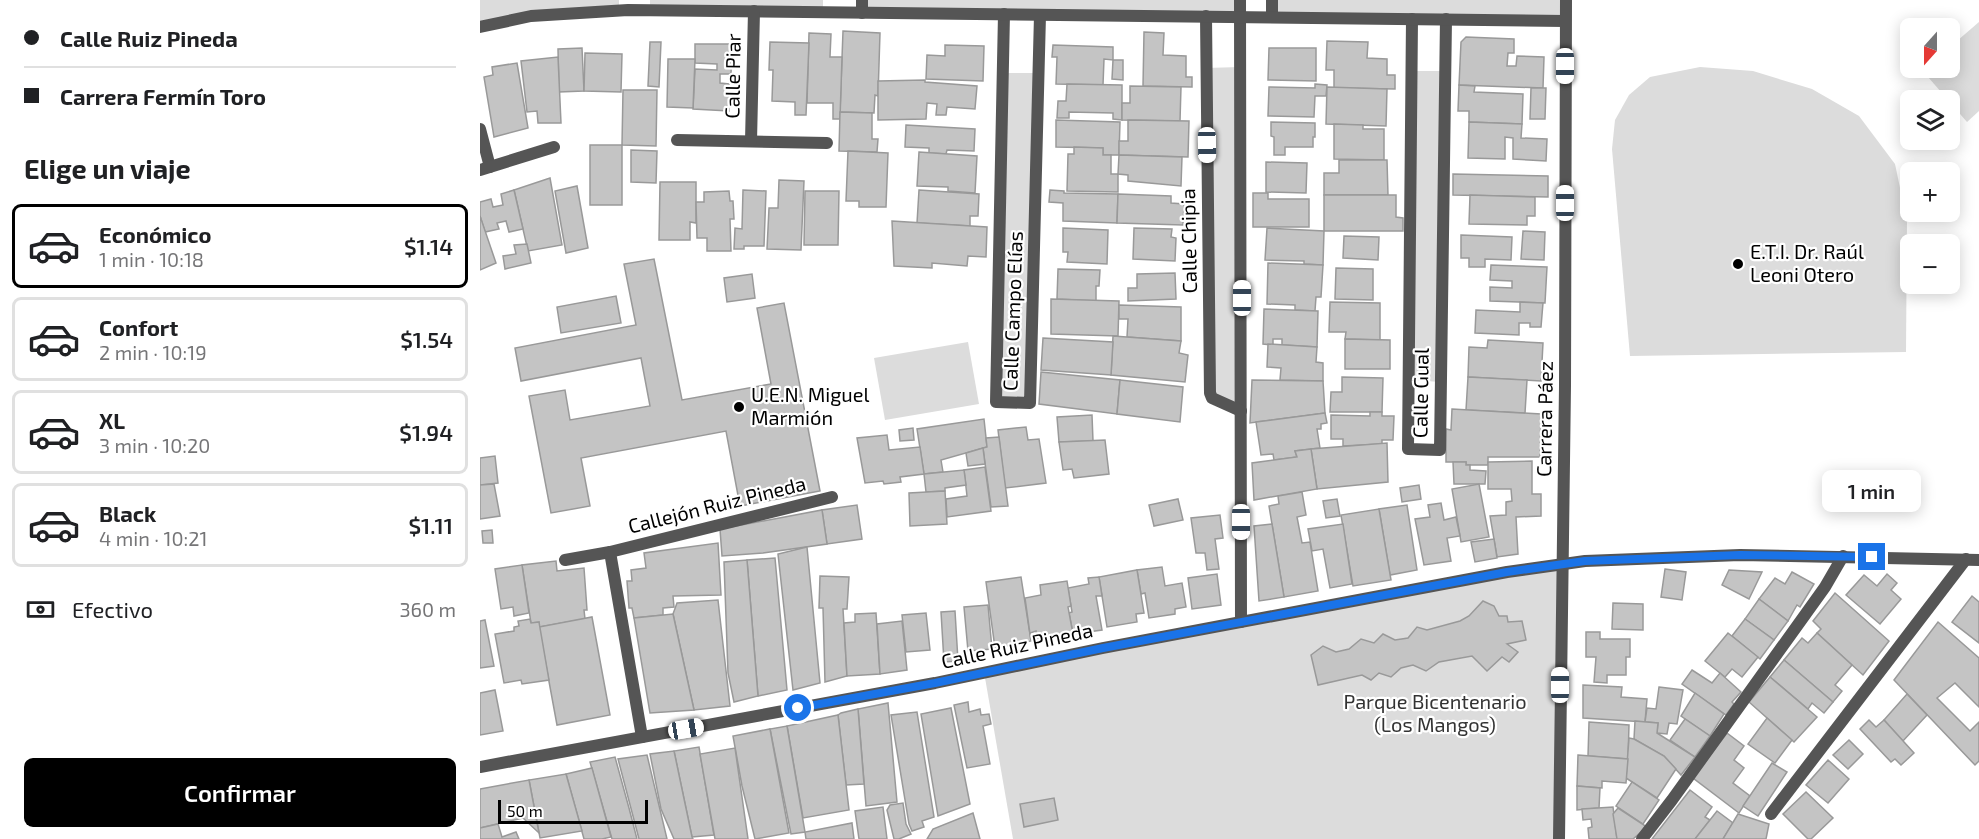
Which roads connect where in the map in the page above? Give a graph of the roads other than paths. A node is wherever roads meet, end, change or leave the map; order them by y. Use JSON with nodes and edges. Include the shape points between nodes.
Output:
{"nodes":[{"id":1,"x":1240,"y":0,"type":"edge"},
{"id":2,"x":1272,"y":0,"type":"edge"},
{"id":3,"x":1566,"y":0,"type":"edge"},
{"id":4,"x":619,"y":5,"type":"edge"},
{"id":5,"x":650,"y":5,"type":"edge"},
{"id":6,"x":823,"y":6,"type":"edge"},
{"id":7,"x":862,"y":7,"type":"edge"},
{"id":8,"x":754,"y":11,"type":"junction"},
{"id":9,"x":1004,"y":14,"type":"junction"},
{"id":10,"x":1040,"y":15,"type":"junction"},
{"id":11,"x":1206,"y":16,"type":"junction"},
{"id":12,"x":1240,"y":17,"type":"junction"},
{"id":13,"x":1272,"y":17,"type":"junction"},
{"id":14,"x":1413,"y":19,"type":"junction"},
{"id":15,"x":1446,"y":19,"type":"junction"},
{"id":16,"x":1565,"y":21,"type":"junction"},
{"id":17,"x":480,"y":27,"type":"edge"},
{"id":18,"x":480,"y":129,"type":"edge"},
{"id":19,"x":677,"y":140,"type":"dead end"},
{"id":20,"x":751,"y":141,"type":"junction"},
{"id":21,"x":827,"y":143,"type":"dead end"},
{"id":22,"x":554,"y":147,"type":"dead end"},
{"id":23,"x":485,"y":168,"type":"edge"},
{"id":24,"x":1241,"y":411,"type":"junction"},
{"id":25,"x":832,"y":497,"type":"dead end"},
{"id":26,"x":610,"y":552,"type":"junction"},
{"id":27,"x":1843,"y":556,"type":"junction"},
{"id":28,"x":565,"y":560,"type":"dead end"},
{"id":29,"x":1973,"y":560,"type":"edge"},
{"id":30,"x":1562,"y":564,"type":"junction"},
{"id":31,"x":1241,"y":622,"type":"junction"},
{"id":32,"x":642,"y":737,"type":"junction"},
{"id":33,"x":480,"y":767,"type":"edge"},
{"id":34,"x":1771,"y":814,"type":"dead end"},
{"id":35,"x":1559,"y":839,"type":"edge"},
{"id":36,"x":1642,"y":839,"type":"edge"}],
"edges":[{"from":1,"to":12,"type":"street"},
{"from":2,"to":13,"type":"street"},
{"from":3,"to":16,"type":"street","name":"Carrera Páez"},
{"from":4,"to":5,"type":"street"},
{"from":4,"to":17,"type":"street"},
{"from":5,"to":8,"type":"street"},
{"from":6,"to":7,"type":"street"},
{"from":6,"to":8,"type":"street"},
{"from":7,"to":9,"type":"street"},
{"from":8,"to":20,"type":"street","name":"Calle Piar"},
{"from":9,"to":10,"type":"street"},
{"from":9,"to":10,"type":"street","name":"Calle Campo Elías","via":[[996,402],[1030,403]]},
{"from":10,"to":11,"type":"street"},
{"from":11,"to":12,"type":"street"},
{"from":11,"to":24,"type":"street","name":"Calle Chipia","via":[[1210,393],[1212,398]]},
{"from":12,"to":13,"type":"street"},
{"from":12,"to":24,"type":"street"},
{"from":13,"to":14,"type":"street"},
{"from":14,"to":15,"type":"street"},
{"from":14,"to":15,"type":"street","name":"Calle Gual","via":[[1408,449],[1440,450]]},
{"from":15,"to":16,"type":"street"},
{"from":16,"to":30,"type":"street","name":"Carrera Páez"},
{"from":18,"to":23,"type":"street"},
{"from":19,"to":20,"type":"street","name":"Calle Piar"},
{"from":20,"to":21,"type":"street","name":"Calle Piar"},
{"from":22,"to":23,"type":"street"},
{"from":24,"to":31,"type":"street"},
{"from":25,"to":26,"type":"street","name":"Callejón Ruiz Pineda"},
{"from":26,"to":28,"type":"street","name":"Callejón Ruiz Pineda"},
{"from":26,"to":32,"type":"street","name":"Callejón Ruiz Pineda"},
{"from":27,"to":29,"type":"street","name":"Calle Ruiz Pineda"},
{"from":27,"to":30,"type":"street","name":"Calle Ruiz Pineda","via":[[1647,557]]},
{"from":27,"to":36,"type":"street","via":[[1818,597]]},
{"from":29,"to":34,"type":"street"},
{"from":30,"to":31,"type":"street","name":"Calle Ruiz Pineda"},
{"from":30,"to":35,"type":"street","name":"Carrera Páez"},
{"from":31,"to":32,"type":"street","name":"Calle Ruiz Pineda"},
{"from":32,"to":33,"type":"street","name":"Calle Ruiz Pineda"}]}
